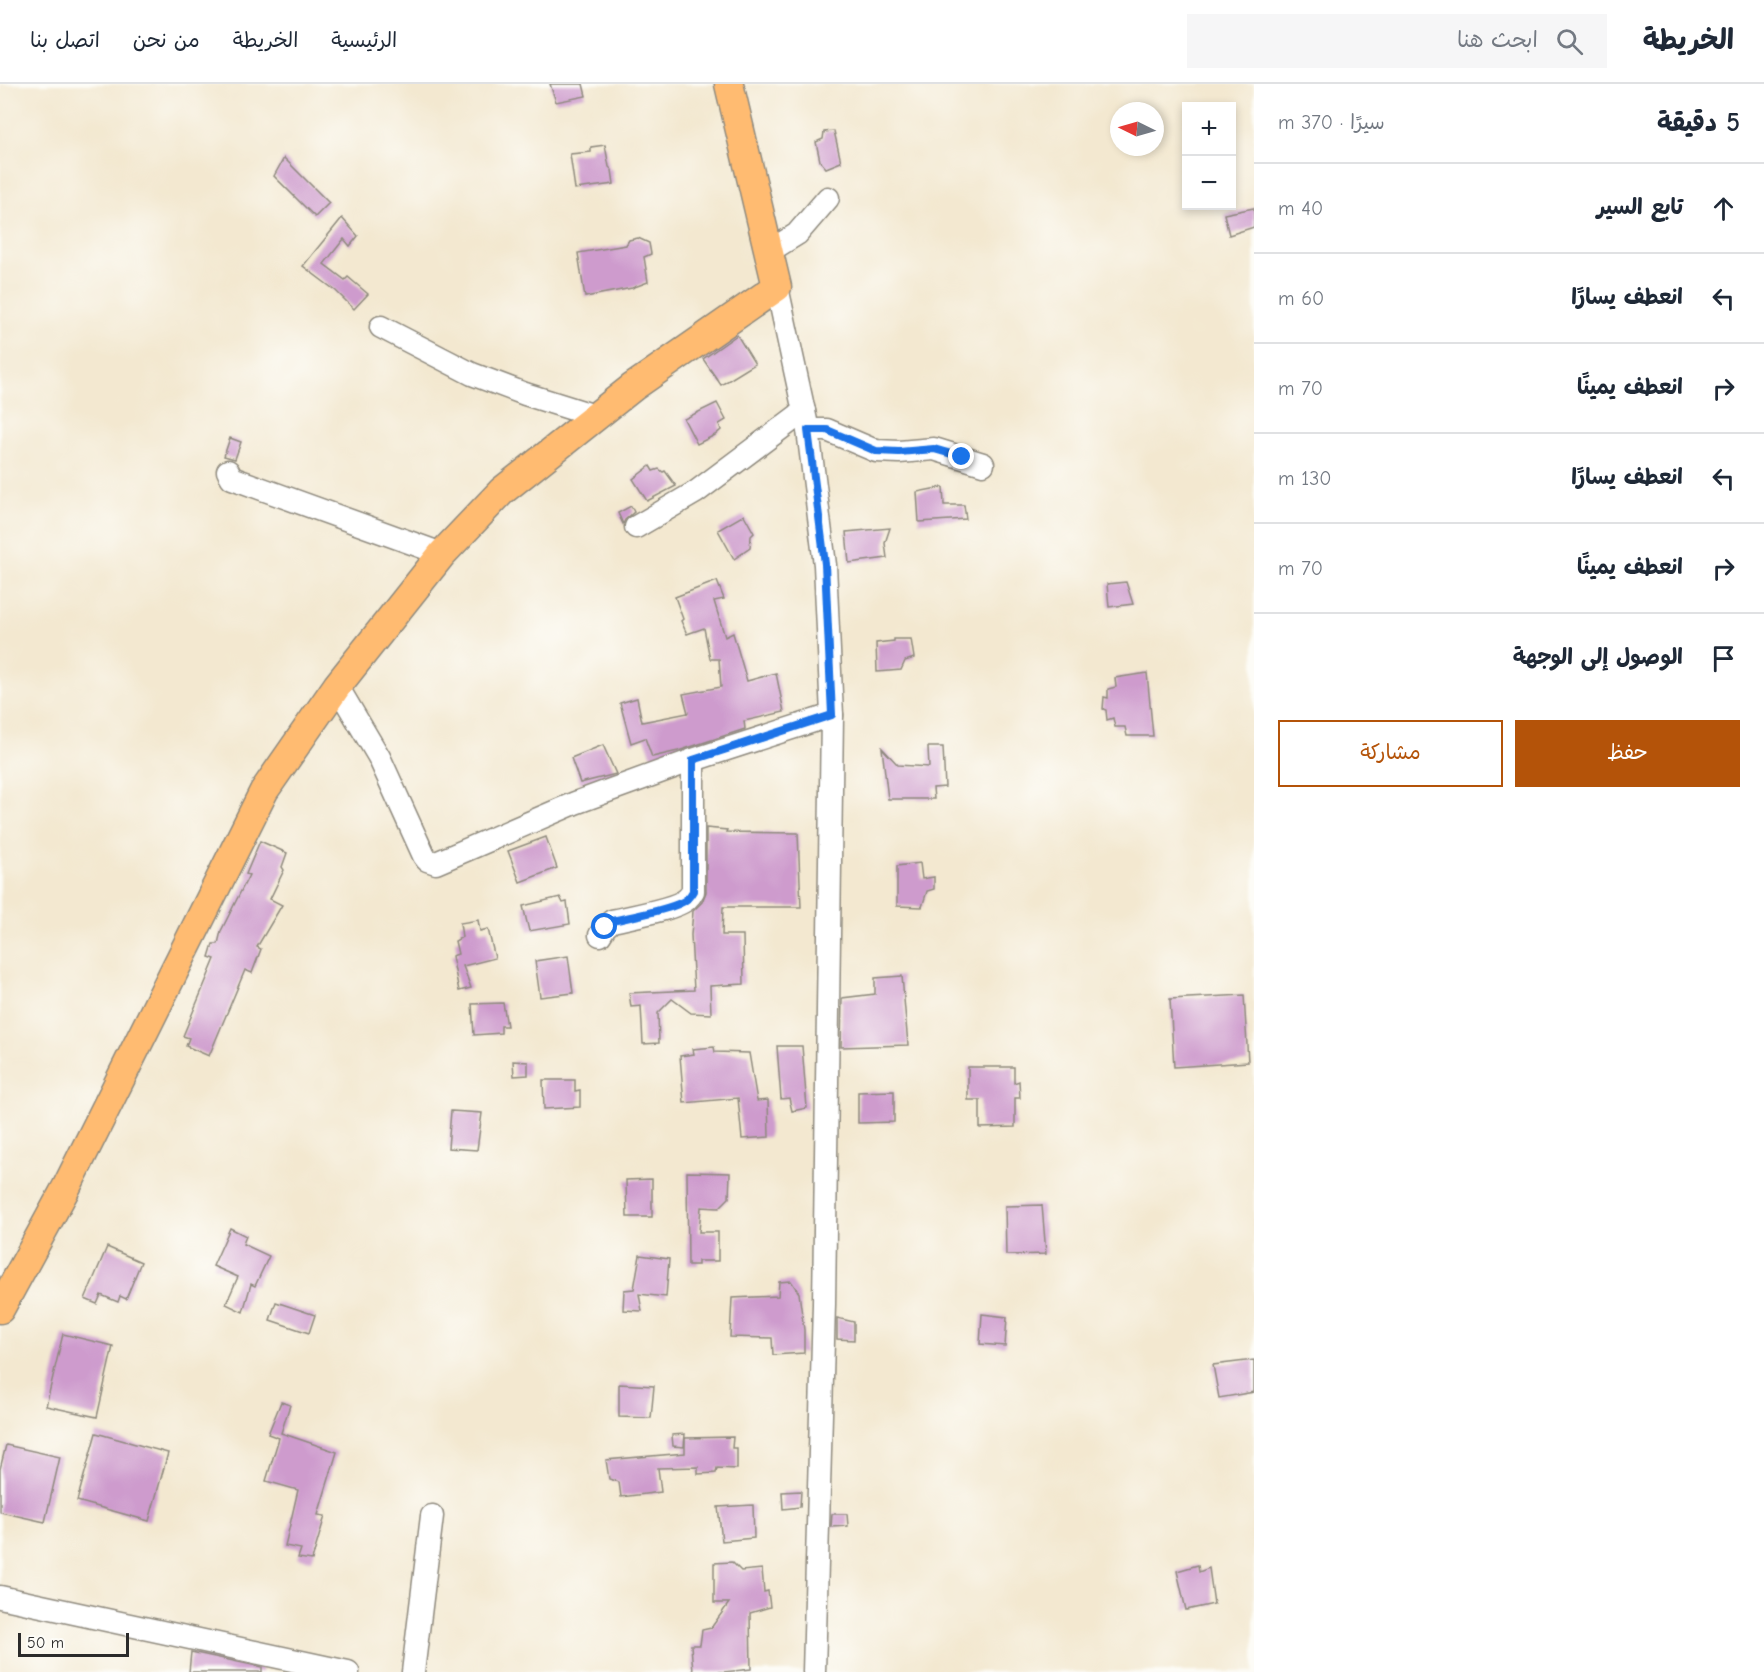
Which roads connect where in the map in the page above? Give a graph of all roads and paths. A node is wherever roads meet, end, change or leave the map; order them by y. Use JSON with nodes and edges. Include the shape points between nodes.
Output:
{"nodes":[{"id":1,"x":729,"y":84,"type":"edge"},
{"id":2,"x":828,"y":198,"type":"dead end"},
{"id":3,"x":768,"y":252,"type":"junction"},
{"id":4,"x":777,"y":287,"type":"junction"},
{"id":5,"x":381,"y":327,"type":"dead end"},
{"id":6,"x":595,"y":417,"type":"junction"},
{"id":7,"x":806,"y":421,"type":"junction"},
{"id":8,"x":983,"y":464,"type":"dead end"},
{"id":9,"x":228,"y":471,"type":"dead end"},
{"id":10,"x":636,"y":527,"type":"dead end"},
{"id":11,"x":442,"y":554,"type":"junction"},
{"id":12,"x":337,"y":686,"type":"junction"},
{"id":13,"x":832,"y":715,"type":"junction"},
{"id":14,"x":693,"y":760,"type":"junction"},
{"id":15,"x":600,"y":935,"type":"dead end"},
{"id":16,"x":0,"y":1309,"type":"edge"},
{"id":17,"x":432,"y":1516,"type":"dead end"},
{"id":18,"x":0,"y":1597,"type":"edge"},
{"id":19,"x":348,"y":1672,"type":"edge"},
{"id":20,"x":413,"y":1672,"type":"edge"},
{"id":21,"x":814,"y":1672,"type":"edge"}],
"edges":[{"from":1,"to":3,"type":"main road"},
{"from":2,"to":3,"type":"street","via":[[796,234]]},
{"from":3,"to":4,"type":"main road"},
{"from":4,"to":6,"type":"main road"},
{"from":4,"to":7,"type":"street"},
{"from":5,"to":6,"type":"street","via":[[472,374]]},
{"from":6,"to":11,"type":"main road","via":[[502,491]]},
{"from":7,"to":8,"type":"street","via":[[876,451],[934,449]]},
{"from":7,"to":10,"type":"street"},
{"from":7,"to":13,"type":"street","via":[[825,564]]},
{"from":9,"to":11,"type":"street","via":[[232,478]]},
{"from":11,"to":12,"type":"main road"},
{"from":12,"to":14,"type":"street","via":[[379,758],[424,856],[432,863],[440,863],[575,803]]},
{"from":12,"to":16,"type":"main road","via":[[264,791],[66,1188]]},
{"from":13,"to":14,"type":"street"},
{"from":13,"to":21,"type":"street"},
{"from":14,"to":15,"type":"street","via":[[690,897],[612,921]]},
{"from":17,"to":20,"type":"street"},
{"from":18,"to":19,"type":"street"}]}
